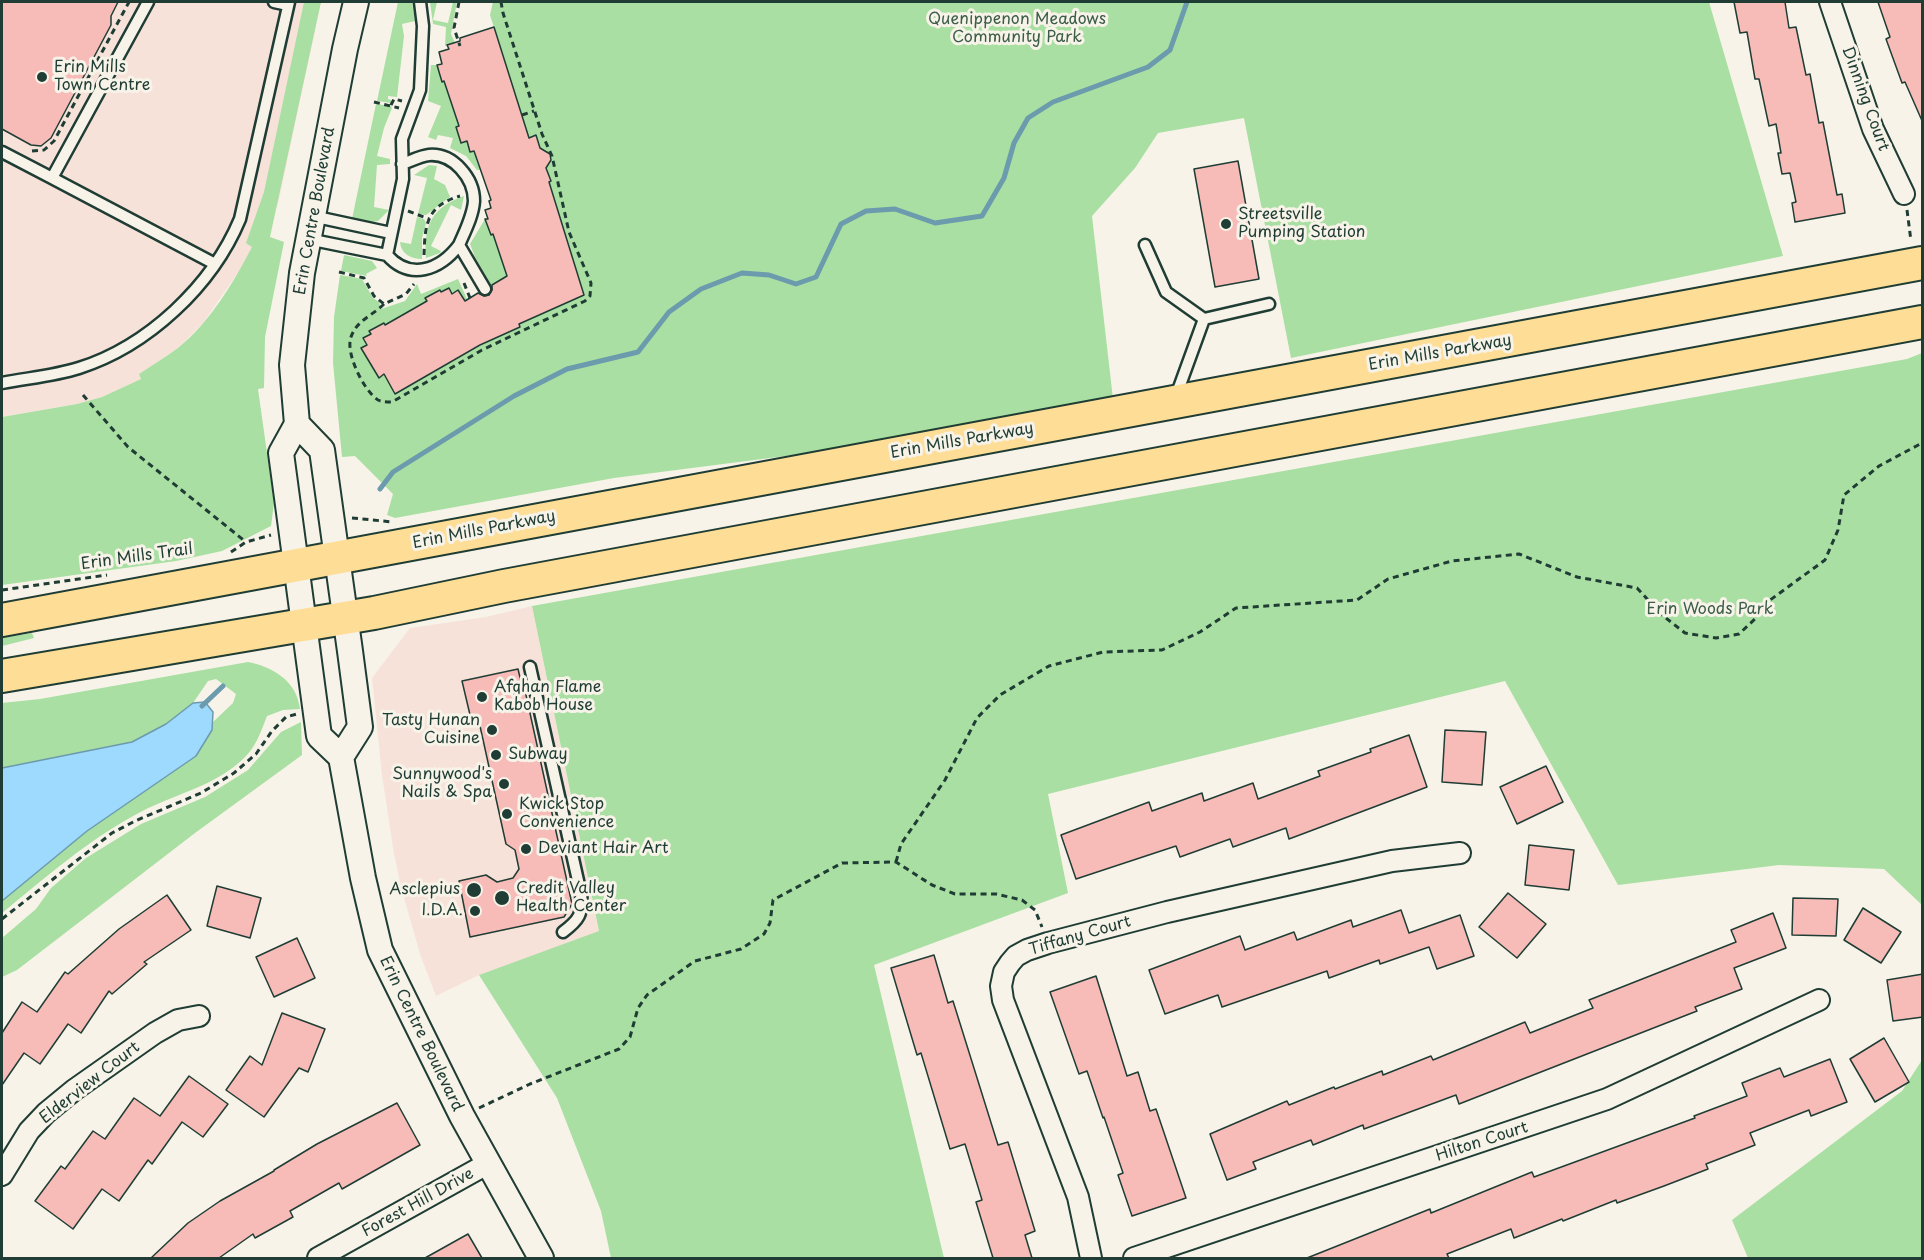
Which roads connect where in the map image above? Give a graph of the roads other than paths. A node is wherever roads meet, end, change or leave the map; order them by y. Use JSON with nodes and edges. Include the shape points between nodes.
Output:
{"nodes":[{"id":1,"x":148,"y":2,"type":"edge"},
{"id":2,"x":274,"y":2,"type":"edge"},
{"id":3,"x":356,"y":2,"type":"edge"},
{"id":4,"x":420,"y":2,"type":"edge"},
{"id":5,"x":1830,"y":2,"type":"edge"},
{"id":6,"x":288,"y":3,"type":"edge"},
{"id":7,"x":2,"y":152,"type":"edge"},
{"id":8,"x":402,"y":164,"type":"junction"},
{"id":9,"x":52,"y":178,"type":"junction"},
{"id":10,"x":1904,"y":194,"type":"road end"},
{"id":11,"x":310,"y":228,"type":"junction"},
{"id":12,"x":392,"y":233,"type":"junction"},
{"id":13,"x":459,"y":245,"type":"junction"},
{"id":14,"x":1145,"y":245,"type":"dead end"},
{"id":15,"x":1917,"y":252,"type":"edge"},
{"id":16,"x":387,"y":255,"type":"junction"},
{"id":17,"x":215,"y":264,"type":"junction"},
{"id":18,"x":485,"y":289,"type":"dead end"},
{"id":19,"x":1269,"y":304,"type":"dead end"},
{"id":20,"x":1204,"y":318,"type":"junction"},
{"id":21,"x":1923,"y":322,"type":"edge"},
{"id":22,"x":2,"y":383,"type":"edge"},
{"id":23,"x":1174,"y":402,"type":"junction"},
{"id":24,"x":297,"y":424,"type":"junction"},
{"id":25,"x":337,"y":558,"type":"junction"},
{"id":26,"x":296,"y":565,"type":"junction"},
{"id":27,"x":345,"y":617,"type":"junction"},
{"id":28,"x":2,"y":620,"type":"edge"},
{"id":29,"x":304,"y":624,"type":"junction"},
{"id":30,"x":530,"y":667,"type":"dead end"},
{"id":31,"x":2,"y":676,"type":"edge"},
{"id":32,"x":341,"y":758,"type":"junction"},
{"id":33,"x":1460,"y":853,"type":"dead end"},
{"id":34,"x":563,"y":932,"type":"dead end"},
{"id":35,"x":1819,"y":1000,"type":"dead end"},
{"id":36,"x":199,"y":1016,"type":"dead end"},
{"id":37,"x":487,"y":1164,"type":"junction"},
{"id":38,"x":2,"y":1175,"type":"edge"},
{"id":39,"x":318,"y":1258,"type":"edge"},
{"id":40,"x":541,"y":1258,"type":"edge"},
{"id":41,"x":1091,"y":1258,"type":"edge"},
{"id":42,"x":1134,"y":1258,"type":"edge"}],
"edges":[{"from":1,"to":9,"type":"lane"},
{"from":2,"to":6,"type":"lane"},
{"from":3,"to":11,"type":"street","name":"Erin Centre Boulevard"},
{"from":4,"to":8,"type":"lane","via":[[420,90],[402,140]]},
{"from":5,"to":10,"type":"street","name":"Dinning Court","via":[[1873,129]]},
{"from":6,"to":17,"type":"lane","via":[[240,219]]},
{"from":7,"to":9,"type":"lane"},
{"from":8,"to":12,"type":"lane","via":[[403,179]]},
{"from":8,"to":13,"type":"lane","via":[[429,155],[442,156],[456,164],[470,181],[472,213]]},
{"from":9,"to":17,"type":"lane"},
{"from":11,"to":12,"type":"lane"},
{"from":11,"to":16,"type":"lane"},
{"from":11,"to":24,"type":"street","name":"Erin Centre Boulevard","via":[[292,364]]},
{"from":12,"to":16,"type":"lane"},
{"from":13,"to":16,"type":"lane","via":[[445,260],[419,270],[396,265]]},
{"from":13,"to":18,"type":"lane"},
{"from":14,"to":20,"type":"lane","via":[[1166,292]]},
{"from":15,"to":23,"type":"main road","name":"Erin Mills Parkway"},
{"from":17,"to":22,"type":"lane","via":[[157,326],[117,352],[77,369]]},
{"from":19,"to":20,"type":"lane"},
{"from":20,"to":23,"type":"lane"},
{"from":21,"to":27,"type":"main road"},
{"from":23,"to":25,"type":"main road","name":"Erin Mills Parkway"},
{"from":24,"to":25,"type":"street","via":[[322,450]]},
{"from":24,"to":26,"type":"street","via":[[281,453]]},
{"from":25,"to":26,"type":"main road","name":"Erin Mills Parkway"},
{"from":25,"to":27,"type":"street"},
{"from":26,"to":28,"type":"main road","name":"Erin Mills Parkway"},
{"from":26,"to":29,"type":"street"},
{"from":27,"to":29,"type":"main road"},
{"from":27,"to":32,"type":"street","via":[[360,727]]},
{"from":29,"to":31,"type":"main road"},
{"from":29,"to":32,"type":"street","via":[[319,736]]},
{"from":30,"to":34,"type":"lane","via":[[583,909],[574,924]]},
{"from":32,"to":37,"type":"street","name":"Erin Centre Boulevard","via":[[380,950]]},
{"from":33,"to":41,"type":"street","name":"Tiffany Court","via":[[1392,861],[1167,912],[1048,943],[1021,953],[1010,963],[1001,986],[1003,1000],[1078,1197]]},
{"from":35,"to":42,"type":"street","name":"Hilton Court","via":[[1606,1100]]},
{"from":36,"to":38,"type":"street","name":"Elderview Court","via":[[178,1020],[155,1033],[74,1090],[29,1131]]},
{"from":37,"to":39,"type":"street","name":"Forest Hill Drive"},
{"from":37,"to":40,"type":"street","name":"Erin Centre Boulevard"}]}
